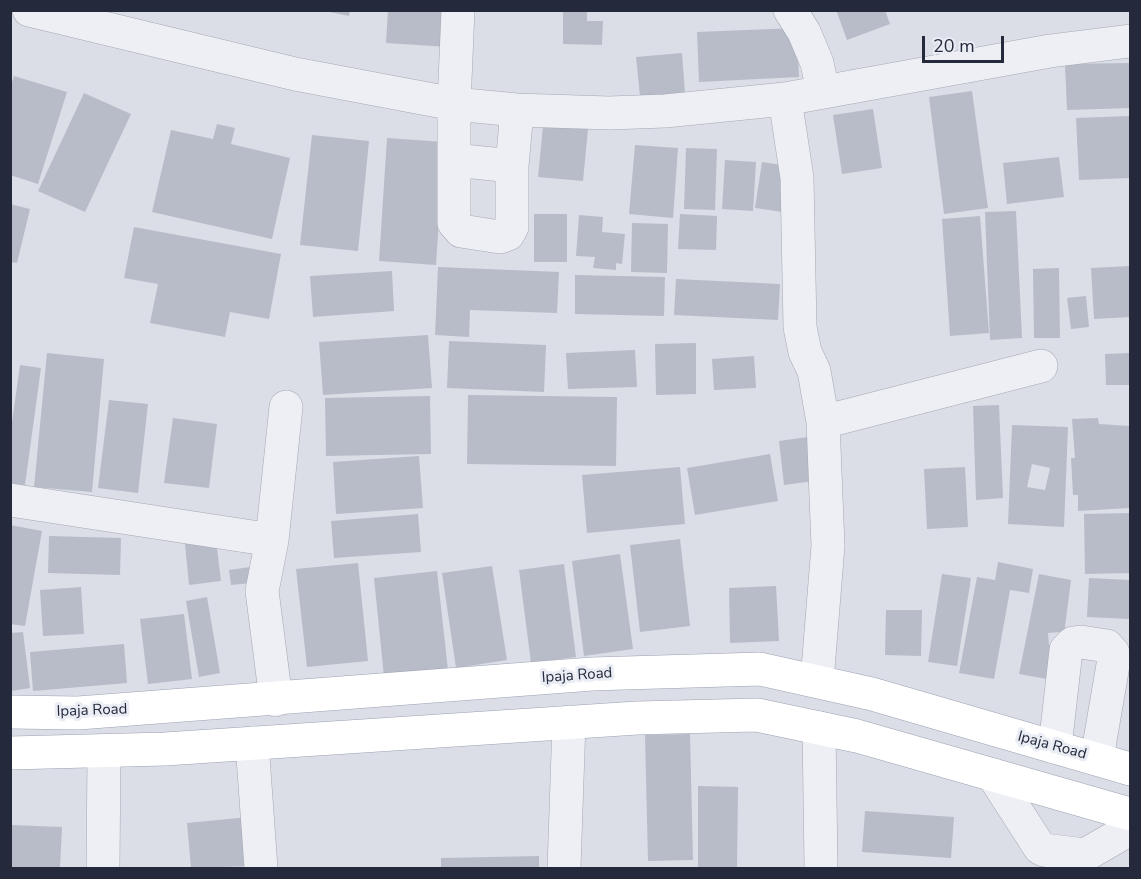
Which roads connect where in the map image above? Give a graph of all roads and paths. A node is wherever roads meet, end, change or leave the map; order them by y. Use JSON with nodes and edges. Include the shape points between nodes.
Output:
{"nodes":[{"id":1,"x":29,"y":10,"type":"edge"},
{"id":2,"x":458,"y":10,"type":"edge"},
{"id":3,"x":790,"y":10,"type":"edge"},
{"id":4,"x":64,"y":14,"type":"edge"},
{"id":5,"x":1131,"y":40,"type":"edge"},
{"id":6,"x":823,"y":91,"type":"junction"},
{"id":7,"x":785,"y":99,"type":"junction"},
{"id":8,"x":454,"y":104,"type":"junction"},
{"id":9,"x":517,"y":110,"type":"junction"},
{"id":10,"x":454,"y":160,"type":"junction"},
{"id":11,"x":512,"y":166,"type":"junction"},
{"id":12,"x":1041,"y":366,"type":"dead end"},
{"id":13,"x":286,"y":407,"type":"dead end"},
{"id":14,"x":823,"y":422,"type":"junction"},
{"id":15,"x":10,"y":500,"type":"edge"},
{"id":16,"x":272,"y":540,"type":"junction"},
{"id":17,"x":817,"y":681,"type":"junction"},
{"id":18,"x":276,"y":700,"type":"junction"},
{"id":19,"x":10,"y":712,"type":"edge"},
{"id":20,"x":569,"y":722,"type":"junction"},
{"id":21,"x":819,"y":728,"type":"junction"},
{"id":22,"x":252,"y":742,"type":"junction"},
{"id":23,"x":1055,"y":747,"type":"junction"},
{"id":24,"x":104,"y":751,"type":"junction"},
{"id":25,"x":10,"y":753,"type":"edge"},
{"id":26,"x":1097,"y":758,"type":"junction"},
{"id":27,"x":1131,"y":769,"type":"edge"},
{"id":28,"x":993,"y":775,"type":"junction"},
{"id":29,"x":1131,"y":814,"type":"edge"},
{"id":30,"x":1131,"y":829,"type":"edge"},
{"id":31,"x":103,"y":868,"type":"edge"},
{"id":32,"x":261,"y":868,"type":"edge"},
{"id":33,"x":564,"y":868,"type":"edge"},
{"id":34,"x":821,"y":868,"type":"edge"}],
"edges":[{"from":1,"to":4,"type":"street"},
{"from":2,"to":8,"type":"street"},
{"from":3,"to":6,"type":"street","via":[[817,63]]},
{"from":4,"to":8,"type":"street","via":[[295,74]]},
{"from":5,"to":6,"type":"street"},
{"from":6,"to":7,"type":"street"},
{"from":7,"to":9,"type":"street","via":[[665,111]]},
{"from":7,"to":14,"type":"street","via":[[797,178],[800,327],[814,371]]},
{"from":8,"to":9,"type":"street"},
{"from":8,"to":10,"type":"street"},
{"from":9,"to":11,"type":"street"},
{"from":10,"to":11,"type":"street"},
{"from":10,"to":11,"type":"street","via":[[454,223],[461,231],[500,237],[512,227]]},
{"from":12,"to":14,"type":"street"},
{"from":13,"to":16,"type":"street"},
{"from":14,"to":17,"type":"street","via":[[828,546]]},
{"from":15,"to":16,"type":"street"},
{"from":16,"to":18,"type":"street","via":[[262,591]]},
{"from":17,"to":18,"type":"main road","name":"Ipaja Road","via":[[760,669],[592,674]]},
{"from":17,"to":23,"type":"main road","name":"Ipaja Road"},
{"from":18,"to":19,"type":"main road","name":"Ipaja Road","via":[[78,713]]},
{"from":20,"to":21,"type":"main road","via":[[757,715]]},
{"from":20,"to":22,"type":"main road"},
{"from":20,"to":33,"type":"street"},
{"from":21,"to":28,"type":"main road"},
{"from":21,"to":34,"type":"street"},
{"from":22,"to":24,"type":"main road"},
{"from":22,"to":32,"type":"street"},
{"from":23,"to":26,"type":"main road","name":"Ipaja Road"},
{"from":23,"to":26,"type":"street","via":[[1066,650],[1081,642],[1107,646],[1113,653],[1113,665]]},
{"from":24,"to":25,"type":"main road"},
{"from":24,"to":31,"type":"street"},
{"from":26,"to":27,"type":"main road","name":"Ipaja Road"},
{"from":28,"to":29,"type":"main road"},
{"from":28,"to":30,"type":"street","via":[[1044,850],[1085,855]]}]}
